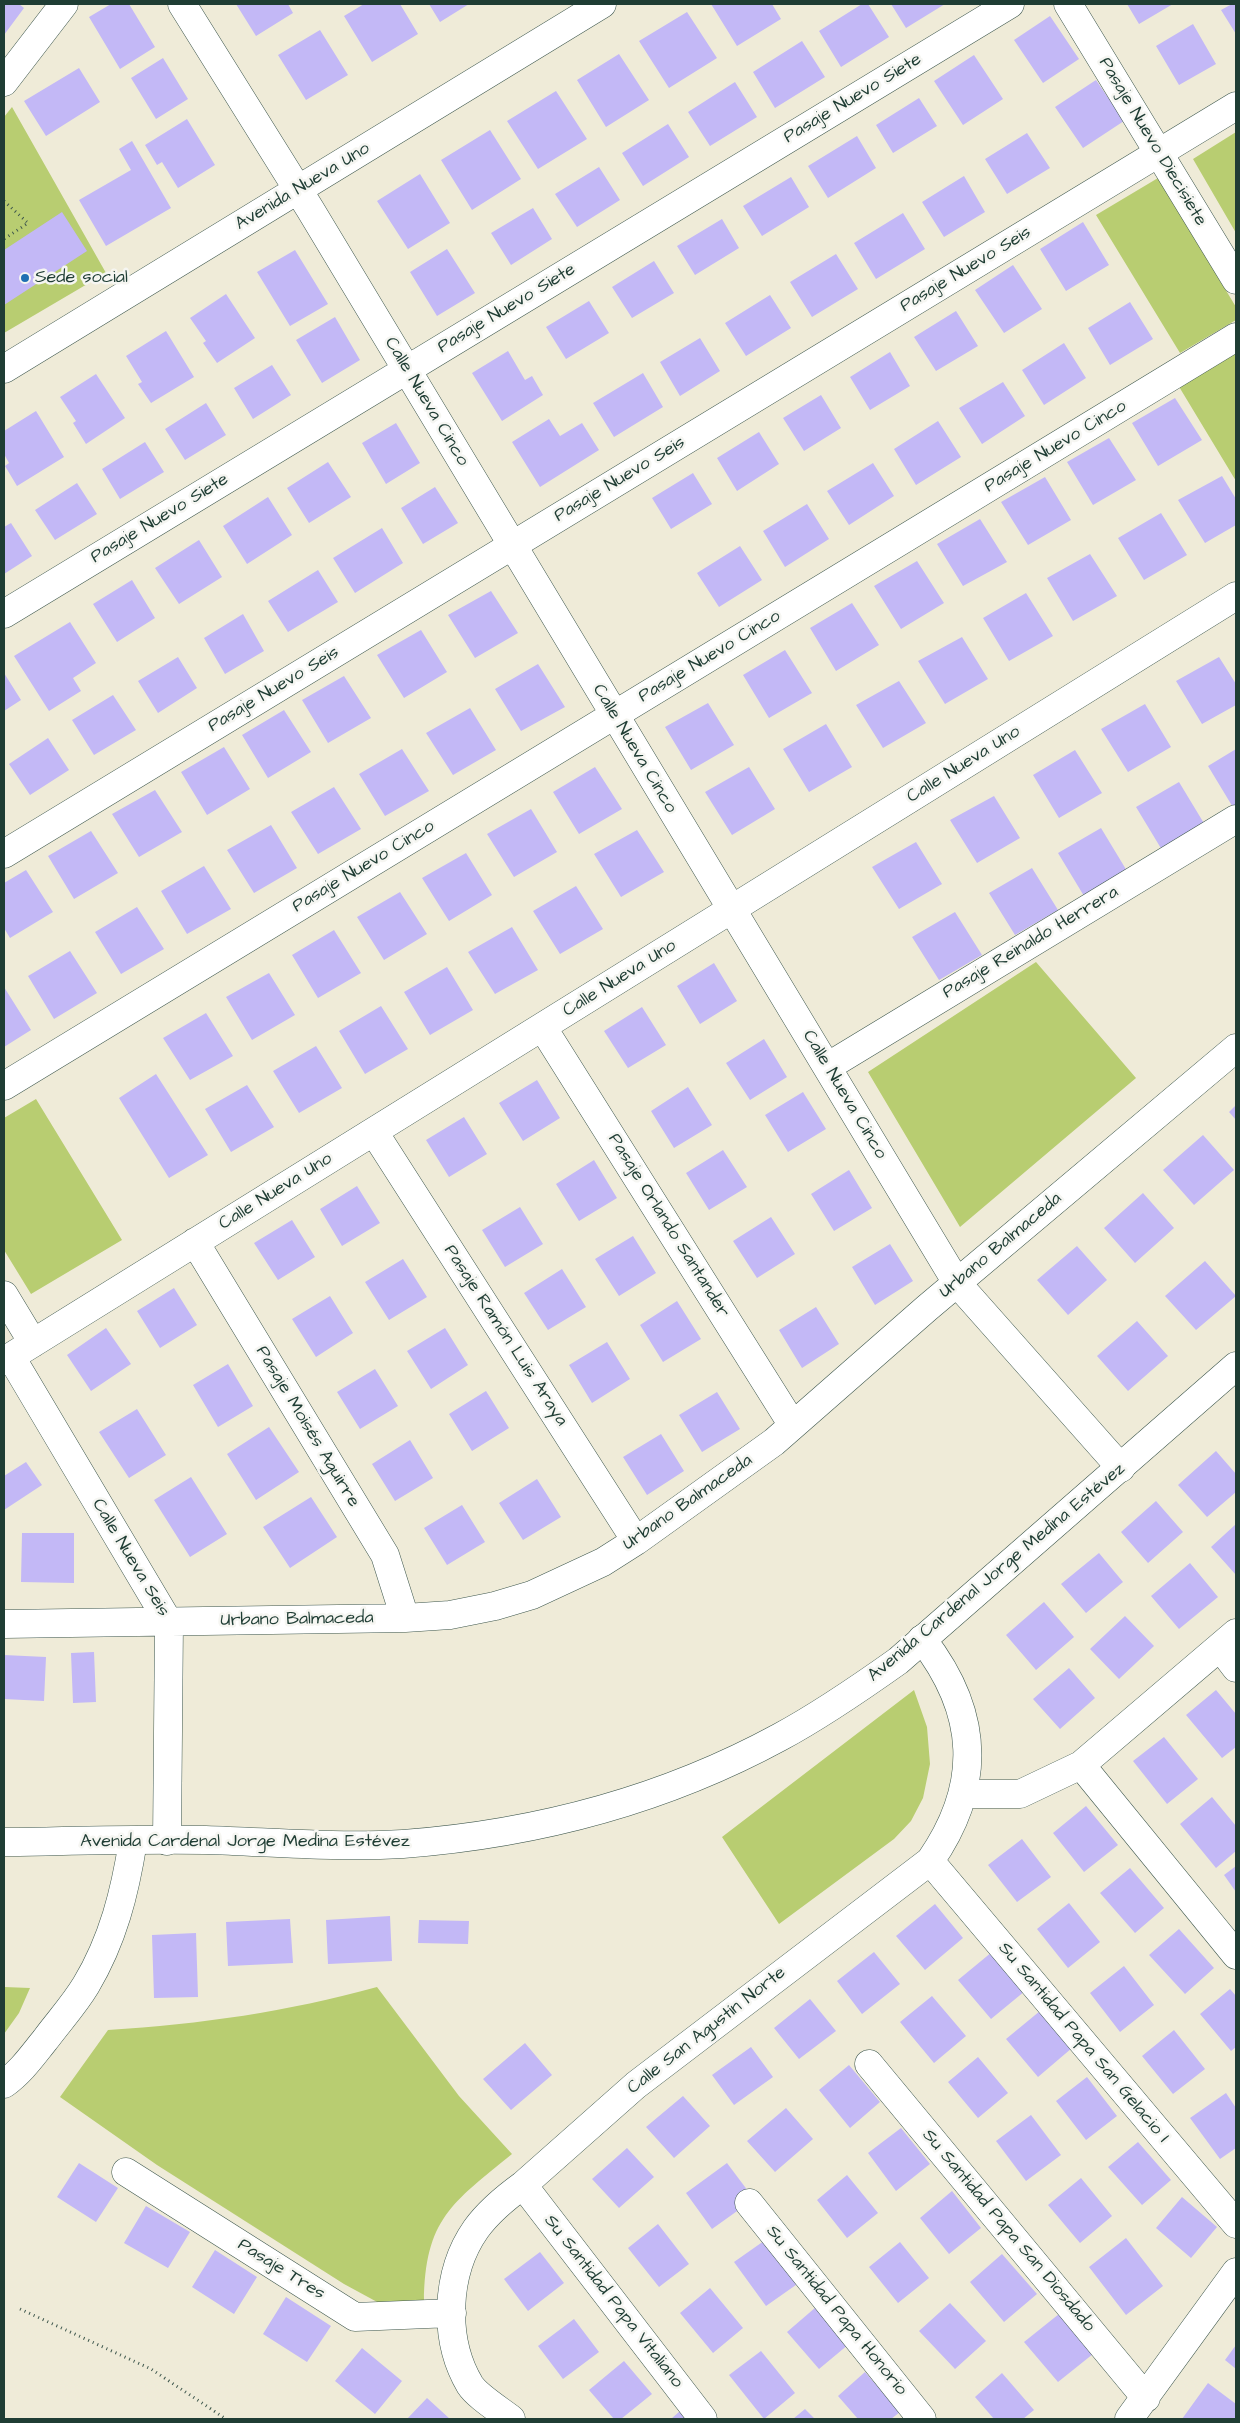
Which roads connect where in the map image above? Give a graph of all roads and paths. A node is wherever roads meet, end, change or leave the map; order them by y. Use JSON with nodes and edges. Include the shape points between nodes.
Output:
{"nodes":[{"id":1,"x":64,"y":4,"type":"edge"},
{"id":2,"x":182,"y":4,"type":"edge"},
{"id":3,"x":602,"y":4,"type":"edge"},
{"id":4,"x":1010,"y":4,"type":"edge"},
{"id":5,"x":1068,"y":4,"type":"edge"},
{"id":6,"x":4,"y":82,"type":"edge"},
{"id":7,"x":1236,"y":106,"type":"edge"},
{"id":8,"x":1159,"y":153,"type":"junction"},
{"id":9,"x":298,"y":189,"type":"junction"},
{"id":10,"x":4,"y":201,"type":"edge"},
{"id":11,"x":4,"y":239,"type":"edge"},
{"id":12,"x":1236,"y":280,"type":"edge"},
{"id":13,"x":1236,"y":338,"type":"edge"},
{"id":14,"x":4,"y":369,"type":"edge"},
{"id":15,"x":406,"y":370,"type":"junction"},
{"id":16,"x":512,"y":546,"type":"junction"},
{"id":17,"x":1235,"y":598,"type":"edge"},
{"id":18,"x":4,"y":614,"type":"edge"},
{"id":19,"x":614,"y":715,"type":"junction"},
{"id":20,"x":1236,"y":819,"type":"edge"},
{"id":21,"x":4,"y":854,"type":"edge"},
{"id":22,"x":732,"y":910,"type":"junction"},
{"id":23,"x":543,"y":1028,"type":"junction"},
{"id":24,"x":1236,"y":1048,"type":"edge"},
{"id":25,"x":827,"y":1067,"type":"junction"},
{"id":26,"x":4,"y":1086,"type":"edge"},
{"id":27,"x":374,"y":1132,"type":"junction"},
{"id":28,"x":195,"y":1242,"type":"junction"},
{"id":29,"x":957,"y":1283,"type":"junction"},
{"id":30,"x":4,"y":1295,"type":"edge"},
{"id":31,"x":16,"y":1354,"type":"edge"},
{"id":32,"x":1236,"y":1366,"type":"edge"},
{"id":33,"x":792,"y":1424,"type":"junction"},
{"id":34,"x":1121,"y":1468,"type":"junction"},
{"id":35,"x":636,"y":1541,"type":"junction"},
{"id":36,"x":405,"y":1618,"type":"junction"},
{"id":37,"x":168,"y":1623,"type":"junction"},
{"id":38,"x":4,"y":1624,"type":"edge"},
{"id":39,"x":922,"y":1639,"type":"junction"},
{"id":40,"x":1228,"y":1640,"type":"edge"},
{"id":41,"x":1236,"y":1668,"type":"edge"},
{"id":42,"x":1081,"y":1765,"type":"junction"},
{"id":43,"x":963,"y":1794,"type":"junction"},
{"id":44,"x":133,"y":1841,"type":"junction"},
{"id":45,"x":167,"y":1841,"type":"junction"},
{"id":46,"x":4,"y":1842,"type":"edge"},
{"id":47,"x":930,"y":1861,"type":"junction"},
{"id":48,"x":1236,"y":1955,"type":"edge"},
{"id":49,"x":869,"y":2064,"type":"dead end"},
{"id":50,"x":4,"y":2084,"type":"edge"},
{"id":51,"x":126,"y":2172,"type":"dead end"},
{"id":52,"x":523,"y":2185,"type":"junction"},
{"id":53,"x":749,"y":2203,"type":"dead end"},
{"id":54,"x":1236,"y":2224,"type":"edge"},
{"id":55,"x":1236,"y":2272,"type":"edge"},
{"id":56,"x":20,"y":2309,"type":"dead end"},
{"id":57,"x":452,"y":2313,"type":"junction"},
{"id":58,"x":1146,"y":2398,"type":"junction"},
{"id":59,"x":226,"y":2419,"type":"edge"},
{"id":60,"x":512,"y":2419,"type":"edge"},
{"id":61,"x":703,"y":2419,"type":"edge"},
{"id":62,"x":922,"y":2419,"type":"edge"},
{"id":63,"x":1129,"y":2419,"type":"edge"}],
"edges":[{"from":1,"to":6,"type":"street"},
{"from":2,"to":9,"type":"street","name":"Calle Nueva Cinco"},
{"from":3,"to":9,"type":"street","name":"Avenida Nueva Uno"},
{"from":4,"to":15,"type":"street","name":"Pasaje Nuevo Siete"},
{"from":5,"to":8,"type":"street","name":"Pasaje Nuevo Diecisiete"},
{"from":7,"to":8,"type":"street","name":"Pasaje Nuevo Seis"},
{"from":8,"to":12,"type":"street","name":"Pasaje Nuevo Diecisiete"},
{"from":8,"to":16,"type":"street","name":"Pasaje Nuevo Seis"},
{"from":9,"to":14,"type":"street","name":"Avenida Nueva Uno"},
{"from":9,"to":15,"type":"street","name":"Calle Nueva Cinco"},
{"from":10,"to":11,"type":"path","via":[[28,223]]},
{"from":13,"to":19,"type":"street","name":"Pasaje Nuevo Cinco"},
{"from":15,"to":16,"type":"street","name":"Calle Nueva Cinco"},
{"from":15,"to":18,"type":"street","name":"Pasaje Nuevo Siete"},
{"from":16,"to":19,"type":"street","name":"Calle Nueva Cinco"},
{"from":16,"to":21,"type":"street","name":"Pasaje Nuevo Seis"},
{"from":17,"to":22,"type":"street","name":"Calle Nueva Uno"},
{"from":19,"to":22,"type":"street","name":"Calle Nueva Cinco"},
{"from":19,"to":26,"type":"street","name":"Pasaje Nuevo Cinco"},
{"from":20,"to":25,"type":"street","name":"Pasaje Reinaldo Herrera"},
{"from":22,"to":23,"type":"street","name":"Calle Nueva Uno"},
{"from":22,"to":25,"type":"street","name":"Calle Nueva Cinco"},
{"from":23,"to":27,"type":"street","name":"Calle Nueva Uno"},
{"from":23,"to":33,"type":"street","name":"Pasaje Orlando Santander"},
{"from":24,"to":29,"type":"street","name":"Urbano Balmaceda"},
{"from":25,"to":29,"type":"street","name":"Calle Nueva Cinco"},
{"from":27,"to":28,"type":"street","name":"Calle Nueva Uno"},
{"from":27,"to":35,"type":"street","name":"Pasaje Ramón Luis Araya"},
{"from":28,"to":31,"type":"street","name":"Calle Nueva Uno"},
{"from":28,"to":36,"type":"street","name":"Pasaje Moisés Aguirre","via":[[385,1555]]},
{"from":29,"to":33,"type":"street","name":"Urbano Balmaceda"},
{"from":29,"to":34,"type":"street","name":"Calle Nueva Cinco"},
{"from":30,"to":31,"type":"street","name":"Calle Nueva Seis"},
{"from":31,"to":37,"type":"street","name":"Calle Nueva Seis"},
{"from":32,"to":34,"type":"street","name":"Avenida Cardenal Jorge Medina Estévez"},
{"from":33,"to":35,"type":"street","name":"Urbano Balmaceda","via":[[774,1442]]},
{"from":34,"to":39,"type":"street","name":"Avenida Cardenal Jorge Medina Estévez"},
{"from":35,"to":36,"type":"street","name":"Urbano Balmaceda","via":[[603,1562],[532,1595],[450,1615]]},
{"from":36,"to":37,"type":"street","name":"Urbano Balmaceda"},
{"from":37,"to":38,"type":"street","name":"Urbano Balmaceda"},
{"from":37,"to":45,"type":"street","name":"Calle Nueva Seis"},
{"from":39,"to":43,"type":"street","name":"Calle San Agustín Norte","via":[[943,1668],[961,1709],[967,1737]]},
{"from":39,"to":45,"type":"street","name":"Avenida Cardenal Jorge Medina Estévez","via":[[898,1661],[840,1701],[779,1737],[716,1768],[589,1813],[527,1828],[401,1844],[338,1846]]},
{"from":40,"to":41,"type":"street"},
{"from":40,"to":42,"type":"street"},
{"from":42,"to":43,"type":"street","via":[[1020,1794]]},
{"from":42,"to":48,"type":"street"},
{"from":43,"to":47,"type":"street","name":"Calle San Agustín Norte","via":[[948,1833]]},
{"from":44,"to":45,"type":"street","name":"Avenida Cardenal Jorge Medina Estévez"},
{"from":44,"to":46,"type":"street","name":"Avenida Cardenal Jorge Medina Estévez"},
{"from":44,"to":50,"type":"street","via":[[117,1918],[98,1962],[67,2013],[30,2061]]},
{"from":47,"to":52,"type":"street","name":"Calle San Agustín Norte","via":[[636,2085]]},
{"from":47,"to":54,"type":"street","name":"Su Santidad Papa San Gelacio I"},
{"from":49,"to":58,"type":"street","name":"Su Santidad Papa San Diosdado"},
{"from":51,"to":57,"type":"street","name":"Pasaje Tres","via":[[355,2317]]},
{"from":52,"to":57,"type":"street","name":"Calle San Agustín Norte","via":[[505,2198],[475,2231],[457,2271]]},
{"from":52,"to":61,"type":"street","name":"Su Santidad Papa Vitaliano"},
{"from":53,"to":62,"type":"street","name":"Su Santidad Papa Honorio"},
{"from":55,"to":58,"type":"street"},
{"from":56,"to":59,"type":"path","via":[[151,2369]]},
{"from":57,"to":60,"type":"street","name":"Calle San Agustín Norte","via":[[454,2339],[471,2387]]},
{"from":58,"to":63,"type":"street"}]}
